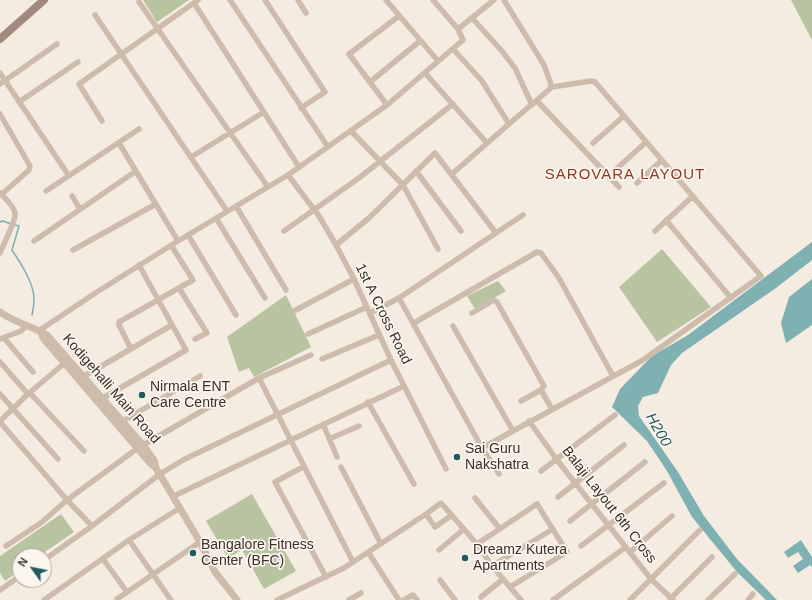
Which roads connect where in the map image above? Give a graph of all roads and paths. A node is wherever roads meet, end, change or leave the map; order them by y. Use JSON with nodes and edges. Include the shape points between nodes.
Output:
{"nodes":[{"id":1,"x":44,"y":0,"type":"edge"},
{"id":2,"x":230,"y":0,"type":"edge"},
{"id":3,"x":265,"y":0,"type":"edge"},
{"id":4,"x":298,"y":0,"type":"edge"},
{"id":5,"x":386,"y":0,"type":"edge"},
{"id":6,"x":494,"y":0,"type":"edge"},
{"id":7,"x":504,"y":0,"type":"edge"},
{"id":8,"x":436,"y":1,"type":"edge"},
{"id":9,"x":139,"y":2,"type":"dead end"},
{"id":10,"x":196,"y":2,"type":"edge"},
{"id":11,"x":306,"y":13,"type":"dead end"},
{"id":12,"x":95,"y":16,"type":"dead end"},
{"id":13,"x":399,"y":16,"type":"junction"},
{"id":14,"x":472,"y":18,"type":"junction"},
{"id":15,"x":158,"y":28,"type":"junction"},
{"id":16,"x":458,"y":30,"type":"junction"},
{"id":17,"x":1,"y":37,"type":"edge"},
{"id":18,"x":420,"y":41,"type":"junction"},
{"id":19,"x":57,"y":44,"type":"dead end"},
{"id":20,"x":453,"y":48,"type":"junction"},
{"id":21,"x":122,"y":54,"type":"junction"},
{"id":22,"x":438,"y":61,"type":"junction"},
{"id":23,"x":78,"y":62,"type":"dead end"},
{"id":24,"x":0,"y":73,"type":"edge"},
{"id":25,"x":425,"y":73,"type":"junction"},
{"id":26,"x":3,"y":82,"type":"edge"},
{"id":27,"x":370,"y":82,"type":"junction"},
{"id":28,"x":552,"y":87,"type":"junction"},
{"id":29,"x":19,"y":102,"type":"junction"},
{"id":30,"x":534,"y":103,"type":"junction"},
{"id":31,"x":453,"y":104,"type":"junction"},
{"id":32,"x":387,"y":105,"type":"junction"},
{"id":33,"x":301,"y":108,"type":"junction"},
{"id":34,"x":264,"y":112,"type":"junction"},
{"id":35,"x":0,"y":114,"type":"edge"},
{"id":36,"x":624,"y":116,"type":"junction"},
{"id":37,"x":102,"y":121,"type":"dead end"},
{"id":38,"x":508,"y":124,"type":"junction"},
{"id":39,"x":139,"y":129,"type":"dead end"},
{"id":40,"x":351,"y":131,"type":"junction"},
{"id":41,"x":230,"y":132,"type":"junction"},
{"id":42,"x":646,"y":142,"type":"junction"},
{"id":43,"x":118,"y":143,"type":"junction"},
{"id":44,"x":487,"y":143,"type":"junction"},
{"id":45,"x":593,"y":143,"type":"dead end"},
{"id":46,"x":328,"y":147,"type":"junction"},
{"id":47,"x":191,"y":157,"type":"junction"},
{"id":48,"x":662,"y":160,"type":"junction"},
{"id":49,"x":380,"y":161,"type":"junction"},
{"id":50,"x":299,"y":167,"type":"junction"},
{"id":51,"x":136,"y":171,"type":"junction"},
{"id":52,"x":416,"y":171,"type":"junction"},
{"id":53,"x":614,"y":171,"type":"dead end"},
{"id":54,"x":452,"y":174,"type":"junction"},
{"id":55,"x":288,"y":175,"type":"junction"},
{"id":56,"x":69,"y":176,"type":"junction"},
{"id":57,"x":637,"y":183,"type":"dead end"},
{"id":58,"x":403,"y":185,"type":"junction"},
{"id":59,"x":268,"y":187,"type":"junction"},
{"id":60,"x":619,"y":187,"type":"dead end"},
{"id":61,"x":46,"y":191,"type":"dead end"},
{"id":62,"x":1,"y":194,"type":"edge"},
{"id":63,"x":72,"y":196,"type":"dead end"},
{"id":64,"x":693,"y":196,"type":"junction"},
{"id":65,"x":156,"y":204,"type":"junction"},
{"id":66,"x":236,"y":206,"type":"junction"},
{"id":67,"x":80,"y":209,"type":"junction"},
{"id":68,"x":227,"y":211,"type":"junction"},
{"id":69,"x":315,"y":211,"type":"junction"},
{"id":70,"x":523,"y":215,"type":"dead end"},
{"id":71,"x":216,"y":218,"type":"junction"},
{"id":72,"x":666,"y":220,"type":"junction"},
{"id":73,"x":284,"y":231,"type":"dead end"},
{"id":74,"x":461,"y":231,"type":"dead end"},
{"id":75,"x":655,"y":231,"type":"dead end"},
{"id":76,"x":496,"y":233,"type":"junction"},
{"id":77,"x":188,"y":235,"type":"junction"},
{"id":78,"x":34,"y":241,"type":"dead end"},
{"id":79,"x":178,"y":241,"type":"junction"},
{"id":80,"x":171,"y":245,"type":"junction"},
{"id":81,"x":336,"y":245,"type":"junction"},
{"id":82,"x":438,"y":249,"type":"dead end"},
{"id":83,"x":73,"y":250,"type":"dead end"},
{"id":84,"x":0,"y":254,"type":"edge"},
{"id":85,"x":139,"y":265,"type":"junction"},
{"id":86,"x":354,"y":279,"type":"junction"},
{"id":87,"x":179,"y":288,"type":"junction"},
{"id":88,"x":286,"y":290,"type":"dead end"},
{"id":89,"x":265,"y":298,"type":"dead end"},
{"id":90,"x":399,"y":298,"type":"junction"},
{"id":91,"x":731,"y":298,"type":"junction"},
{"id":92,"x":158,"y":300,"type":"junction"},
{"id":93,"x":367,"y":307,"type":"junction"},
{"id":94,"x":0,"y":312,"type":"edge"},
{"id":95,"x":294,"y":312,"type":"dead end"},
{"id":96,"x":472,"y":313,"type":"dead end"},
{"id":97,"x":370,"y":314,"type":"junction"},
{"id":98,"x":236,"y":315,"type":"dead end"},
{"id":99,"x":414,"y":323,"type":"junction"},
{"id":100,"x":172,"y":325,"type":"junction"},
{"id":101,"x":26,"y":326,"type":"junction"},
{"id":102,"x":454,"y":326,"type":"dead end"},
{"id":103,"x":41,"y":331,"type":"junction"},
{"id":104,"x":308,"y":334,"type":"dead end"},
{"id":105,"x":379,"y":334,"type":"junction"},
{"id":106,"x":2,"y":339,"type":"edge"},
{"id":107,"x":195,"y":339,"type":"dead end"},
{"id":108,"x":131,"y":349,"type":"junction"},
{"id":109,"x":311,"y":355,"type":"dead end"},
{"id":110,"x":322,"y":359,"type":"dead end"},
{"id":111,"x":391,"y":360,"type":"junction"},
{"id":112,"x":67,"y":361,"type":"junction"},
{"id":113,"x":0,"y":362,"type":"edge"},
{"id":114,"x":33,"y":372,"type":"dead end"},
{"id":115,"x":200,"y":376,"type":"dead end"},
{"id":116,"x":613,"y":376,"type":"junction"},
{"id":117,"x":81,"y":378,"type":"junction"},
{"id":118,"x":259,"y":378,"type":"junction"},
{"id":119,"x":404,"y":386,"type":"junction"},
{"id":120,"x":541,"y":390,"type":"junction"},
{"id":121,"x":29,"y":393,"type":"junction"},
{"id":122,"x":0,"y":394,"type":"edge"},
{"id":123,"x":103,"y":398,"type":"junction"},
{"id":124,"x":521,"y":401,"type":"dead end"},
{"id":125,"x":368,"y":402,"type":"junction"},
{"id":126,"x":13,"y":409,"type":"junction"},
{"id":127,"x":552,"y":409,"type":"junction"},
{"id":128,"x":615,"y":415,"type":"dead end"},
{"id":129,"x":277,"y":416,"type":"junction"},
{"id":130,"x":0,"y":421,"type":"edge"},
{"id":131,"x":123,"y":421,"type":"junction"},
{"id":132,"x":529,"y":421,"type":"junction"},
{"id":133,"x":323,"y":424,"type":"junction"},
{"id":134,"x":358,"y":426,"type":"dead end"},
{"id":135,"x":512,"y":431,"type":"junction"},
{"id":136,"x":329,"y":439,"type":"junction"},
{"id":137,"x":290,"y":441,"type":"junction"},
{"id":138,"x":624,"y":445,"type":"dead end"},
{"id":139,"x":140,"y":446,"type":"junction"},
{"id":140,"x":482,"y":448,"type":"junction"},
{"id":141,"x":84,"y":451,"type":"dead end"},
{"id":142,"x":336,"y":457,"type":"dead end"},
{"id":143,"x":58,"y":459,"type":"dead end"},
{"id":144,"x":557,"y":460,"type":"junction"},
{"id":145,"x":645,"y":462,"type":"dead end"},
{"id":146,"x":303,"y":467,"type":"junction"},
{"id":147,"x":341,"y":467,"type":"dead end"},
{"id":148,"x":446,"y":469,"type":"dead end"},
{"id":149,"x":158,"y":471,"type":"junction"},
{"id":150,"x":541,"y":471,"type":"dead end"},
{"id":151,"x":499,"y":474,"type":"dead end"},
{"id":152,"x":575,"y":482,"type":"junction"},
{"id":153,"x":664,"y":483,"type":"dead end"},
{"id":154,"x":414,"y":484,"type":"dead end"},
{"id":155,"x":174,"y":496,"type":"junction"},
{"id":156,"x":558,"y":497,"type":"dead end"},
{"id":157,"x":475,"y":498,"type":"dead end"},
{"id":158,"x":67,"y":500,"type":"junction"},
{"id":159,"x":592,"y":504,"type":"junction"},
{"id":160,"x":180,"y":508,"type":"junction"},
{"id":161,"x":426,"y":514,"type":"junction"},
{"id":162,"x":452,"y":515,"type":"junction"},
{"id":163,"x":672,"y":516,"type":"dead end"},
{"id":164,"x":570,"y":521,"type":"dead end"},
{"id":165,"x":609,"y":525,"type":"junction"},
{"id":166,"x":92,"y":526,"type":"junction"},
{"id":167,"x":464,"y":529,"type":"junction"},
{"id":168,"x":500,"y":529,"type":"junction"},
{"id":169,"x":553,"y":529,"type":"junction"},
{"id":170,"x":700,"y":530,"type":"dead end"},
{"id":171,"x":129,"y":540,"type":"junction"},
{"id":172,"x":200,"y":542,"type":"junction"},
{"id":173,"x":381,"y":544,"type":"junction"},
{"id":174,"x":477,"y":544,"type":"junction"},
{"id":175,"x":6,"y":546,"type":"dead end"},
{"id":176,"x":581,"y":546,"type":"dead end"},
{"id":177,"x":439,"y":550,"type":"dead end"},
{"id":178,"x":628,"y":550,"type":"junction"},
{"id":179,"x":368,"y":552,"type":"junction"},
{"id":180,"x":52,"y":554,"type":"edge"},
{"id":181,"x":712,"y":557,"type":"dead end"},
{"id":182,"x":103,"y":558,"type":"junction"},
{"id":183,"x":353,"y":562,"type":"junction"},
{"id":184,"x":492,"y":566,"type":"junction"},
{"id":185,"x":153,"y":574,"type":"junction"},
{"id":186,"x":735,"y":574,"type":"dead end"},
{"id":187,"x":326,"y":577,"type":"junction"},
{"id":188,"x":503,"y":579,"type":"junction"},
{"id":189,"x":651,"y":579,"type":"junction"},
{"id":190,"x":440,"y":580,"type":"dead end"},
{"id":191,"x":12,"y":582,"type":"edge"},
{"id":192,"x":510,"y":587,"type":"junction"},
{"id":193,"x":0,"y":590,"type":"edge"},
{"id":194,"x":127,"y":592,"type":"junction"},
{"id":195,"x":361,"y":593,"type":"dead end"},
{"id":196,"x":753,"y":594,"type":"dead end"},
{"id":197,"x":481,"y":597,"type":"dead end"},
{"id":198,"x":671,"y":599,"type":"edge"},
{"id":199,"x":44,"y":600,"type":"edge"},
{"id":200,"x":116,"y":600,"type":"edge"},
{"id":201,"x":171,"y":600,"type":"edge"},
{"id":202,"x":237,"y":600,"type":"edge"},
{"id":203,"x":277,"y":600,"type":"edge"},
{"id":204,"x":349,"y":600,"type":"edge"},
{"id":205,"x":400,"y":600,"type":"edge"},
{"id":206,"x":404,"y":600,"type":"edge"},
{"id":207,"x":417,"y":600,"type":"edge"},
{"id":208,"x":455,"y":600,"type":"edge"},
{"id":209,"x":520,"y":600,"type":"edge"},
{"id":210,"x":553,"y":600,"type":"edge"},
{"id":211,"x":630,"y":600,"type":"edge"},
{"id":212,"x":708,"y":600,"type":"edge"},
{"id":213,"x":748,"y":600,"type":"edge"}],
"edges":[{"from":1,"to":17,"type":"main road"},
{"from":2,"to":33,"type":"street"},
{"from":3,"to":33,"type":"street","via":[[325,92]]},
{"from":4,"to":11,"type":"street"},
{"from":5,"to":13,"type":"street"},
{"from":6,"to":14,"type":"street"},
{"from":7,"to":28,"type":"street","via":[[544,65]]},
{"from":8,"to":16,"type":"street"},
{"from":9,"to":15,"type":"street"},
{"from":10,"to":15,"type":"street"},
{"from":10,"to":34,"type":"street"},
{"from":12,"to":21,"type":"street"},
{"from":13,"to":18,"type":"street"},
{"from":13,"to":27,"type":"street","via":[[349,54]]},
{"from":14,"to":16,"type":"street"},
{"from":14,"to":30,"type":"street","via":[[501,50]]},
{"from":15,"to":21,"type":"street"},
{"from":15,"to":41,"type":"street"},
{"from":16,"to":20,"type":"street","via":[[463,40]]},
{"from":18,"to":22,"type":"street"},
{"from":18,"to":27,"type":"street"},
{"from":19,"to":26,"type":"street"},
{"from":20,"to":22,"type":"street"},
{"from":20,"to":38,"type":"street","via":[[482,81]]},
{"from":21,"to":37,"type":"street","via":[[79,84]]},
{"from":21,"to":47,"type":"street"},
{"from":22,"to":25,"type":"street"},
{"from":23,"to":29,"type":"street"},
{"from":24,"to":26,"type":"street"},
{"from":25,"to":31,"type":"street"},
{"from":25,"to":32,"type":"street"},
{"from":26,"to":29,"type":"street"},
{"from":27,"to":32,"type":"street"},
{"from":28,"to":30,"type":"street"},
{"from":28,"to":36,"type":"street","via":[[595,82]]},
{"from":29,"to":56,"type":"street"},
{"from":30,"to":38,"type":"street"},
{"from":30,"to":60,"type":"street"},
{"from":31,"to":44,"type":"street"},
{"from":31,"to":49,"type":"street"},
{"from":32,"to":40,"type":"street"},
{"from":33,"to":46,"type":"street"},
{"from":34,"to":41,"type":"street"},
{"from":34,"to":50,"type":"street"},
{"from":35,"to":62,"type":"street","via":[[30,166],[29,170]]},
{"from":36,"to":42,"type":"street"},
{"from":36,"to":45,"type":"street"},
{"from":38,"to":44,"type":"street"},
{"from":39,"to":43,"type":"street"},
{"from":40,"to":46,"type":"street"},
{"from":40,"to":49,"type":"street"},
{"from":41,"to":47,"type":"street"},
{"from":41,"to":59,"type":"street"},
{"from":42,"to":48,"type":"street"},
{"from":42,"to":53,"type":"street"},
{"from":43,"to":51,"type":"street"},
{"from":43,"to":56,"type":"street"},
{"from":44,"to":54,"type":"street"},
{"from":46,"to":50,"type":"street"},
{"from":47,"to":68,"type":"street"},
{"from":48,"to":57,"type":"street"},
{"from":48,"to":64,"type":"street"},
{"from":49,"to":58,"type":"street"},
{"from":49,"to":69,"type":"street"},
{"from":50,"to":55,"type":"street"},
{"from":51,"to":65,"type":"street"},
{"from":51,"to":67,"type":"street"},
{"from":52,"to":54,"type":"street","via":[[435,153]]},
{"from":52,"to":58,"type":"street"},
{"from":52,"to":74,"type":"street"},
{"from":54,"to":76,"type":"street"},
{"from":55,"to":59,"type":"street"},
{"from":55,"to":69,"type":"street","name":"1st A Cross Road"},
{"from":56,"to":61,"type":"street"},
{"from":58,"to":81,"type":"street"},
{"from":58,"to":82,"type":"street"},
{"from":59,"to":66,"type":"street"},
{"from":62,"to":84,"type":"street","via":[[16,214]]},
{"from":63,"to":67,"type":"street"},
{"from":64,"to":72,"type":"street"},
{"from":64,"to":91,"type":"street","via":[[761,276]]},
{"from":65,"to":79,"type":"street"},
{"from":65,"to":83,"type":"street"},
{"from":66,"to":68,"type":"street"},
{"from":66,"to":88,"type":"street"},
{"from":67,"to":78,"type":"street"},
{"from":68,"to":71,"type":"street"},
{"from":69,"to":73,"type":"street"},
{"from":69,"to":81,"type":"street","name":"1st A Cross Road"},
{"from":70,"to":76,"type":"street"},
{"from":71,"to":77,"type":"street"},
{"from":71,"to":89,"type":"street"},
{"from":72,"to":75,"type":"street"},
{"from":72,"to":91,"type":"street"},
{"from":76,"to":90,"type":"street"},
{"from":77,"to":79,"type":"street"},
{"from":77,"to":98,"type":"street"},
{"from":79,"to":80,"type":"street"},
{"from":80,"to":85,"type":"street"},
{"from":80,"to":87,"type":"street","via":[[193,280]]},
{"from":81,"to":86,"type":"street","name":"1st A Cross Road"},
{"from":85,"to":92,"type":"street"},
{"from":85,"to":103,"type":"street"},
{"from":86,"to":93,"type":"street","name":"1st A Cross Road"},
{"from":86,"to":95,"type":"street"},
{"from":87,"to":92,"type":"street"},
{"from":87,"to":107,"type":"street","via":[[207,333]]},
{"from":90,"to":97,"type":"street"},
{"from":90,"to":99,"type":"street"},
{"from":91,"to":116,"type":"street","via":[[643,360]]},
{"from":92,"to":100,"type":"street"},
{"from":92,"to":108,"type":"street","via":[[119,322]]},
{"from":93,"to":97,"type":"street","name":"1st A Cross Road"},
{"from":93,"to":104,"type":"street"},
{"from":94,"to":101,"type":"street","name":"Kodigehalli Main Road"},
{"from":96,"to":120,"type":"street","via":[[494,300],[497,302],[544,386]]},
{"from":97,"to":105,"type":"street","name":"1st A Cross Road"},
{"from":99,"to":116,"type":"street","via":[[537,252],[541,253],[559,278]]},
{"from":99,"to":140,"type":"street"},
{"from":100,"to":108,"type":"street"},
{"from":100,"to":123,"type":"street","via":[[186,350]]},
{"from":101,"to":103,"type":"street","name":"Kodigehalli Main Road"},
{"from":101,"to":106,"type":"street","via":[[21,331]]},
{"from":102,"to":135,"type":"street"},
{"from":103,"to":112,"type":"street","name":"Kodigehalli Main Road"},
{"from":105,"to":110,"type":"street"},
{"from":105,"to":111,"type":"street","name":"1st A Cross Road"},
{"from":106,"to":114,"type":"street"},
{"from":108,"to":117,"type":"street"},
{"from":109,"to":118,"type":"street"},
{"from":111,"to":119,"type":"street","name":"1st A Cross Road"},
{"from":111,"to":129,"type":"street"},
{"from":112,"to":117,"type":"street","name":"Kodigehalli Main Road"},
{"from":112,"to":121,"type":"street"},
{"from":113,"to":121,"type":"street"},
{"from":115,"to":131,"type":"street"},
{"from":116,"to":127,"type":"street"},
{"from":117,"to":123,"type":"street","name":"Kodigehalli Main Road"},
{"from":117,"to":139,"type":"street","name":"Kodigehalli Main Road"},
{"from":118,"to":129,"type":"street"},
{"from":118,"to":139,"type":"street"},
{"from":119,"to":125,"type":"street"},
{"from":119,"to":148,"type":"street","name":"1st A Cross Road"},
{"from":120,"to":124,"type":"street"},
{"from":120,"to":127,"type":"street"},
{"from":121,"to":126,"type":"street"},
{"from":121,"to":141,"type":"street"},
{"from":122,"to":126,"type":"street"},
{"from":123,"to":131,"type":"street","name":"Kodigehalli Main Road"},
{"from":125,"to":133,"type":"street"},
{"from":125,"to":154,"type":"street"},
{"from":126,"to":130,"type":"street"},
{"from":126,"to":143,"type":"street"},
{"from":127,"to":132,"type":"street"},
{"from":128,"to":144,"type":"street"},
{"from":129,"to":137,"type":"street"},
{"from":129,"to":149,"type":"street"},
{"from":130,"to":158,"type":"street"},
{"from":131,"to":139,"type":"street","name":"Kodigehalli Main Road"},
{"from":132,"to":135,"type":"street"},
{"from":132,"to":144,"type":"street","name":"Balaji Layout 6th Cross"},
{"from":133,"to":136,"type":"street"},
{"from":133,"to":137,"type":"street"},
{"from":134,"to":136,"type":"street"},
{"from":135,"to":140,"type":"street"},
{"from":136,"to":142,"type":"street"},
{"from":137,"to":146,"type":"street"},
{"from":137,"to":155,"type":"street"},
{"from":138,"to":152,"type":"street"},
{"from":139,"to":149,"type":"street","name":"Kodigehalli Main Road","via":[[154,460]]},
{"from":139,"to":158,"type":"street"},
{"from":140,"to":151,"type":"street"},
{"from":144,"to":150,"type":"street"},
{"from":144,"to":152,"type":"street","name":"Balaji Layout 6th Cross"},
{"from":145,"to":159,"type":"street"},
{"from":146,"to":183,"type":"street"},
{"from":146,"to":187,"type":"street","via":[[275,482]]},
{"from":147,"to":173,"type":"street"},
{"from":149,"to":155,"type":"street","name":"Kodigehalli Main Road"},
{"from":149,"to":166,"type":"street"},
{"from":152,"to":156,"type":"street"},
{"from":152,"to":159,"type":"street","name":"Balaji Layout 6th Cross"},
{"from":153,"to":165,"type":"street"},
{"from":155,"to":160,"type":"street","name":"Kodigehalli Main Road"},
{"from":157,"to":168,"type":"street"},
{"from":158,"to":166,"type":"street"},
{"from":158,"to":175,"type":"street","via":[[42,522]]},
{"from":159,"to":164,"type":"street"},
{"from":159,"to":165,"type":"street","name":"Balaji Layout 6th Cross"},
{"from":160,"to":171,"type":"street"},
{"from":160,"to":172,"type":"street","name":"Kodigehalli Main Road"},
{"from":161,"to":162,"type":"street","via":[[441,503]]},
{"from":161,"to":162,"type":"street","via":[[435,527]]},
{"from":161,"to":173,"type":"street"},
{"from":162,"to":167,"type":"street"},
{"from":163,"to":178,"type":"street"},
{"from":165,"to":176,"type":"street"},
{"from":165,"to":178,"type":"street","name":"Balaji Layout 6th Cross"},
{"from":166,"to":180,"type":"street"},
{"from":167,"to":174,"type":"street"},
{"from":167,"to":177,"type":"street"},
{"from":168,"to":169,"type":"street","via":[[537,504]]},
{"from":168,"to":174,"type":"street"},
{"from":169,"to":184,"type":"street"},
{"from":169,"to":192,"type":"street","via":[[567,552]]},
{"from":170,"to":189,"type":"street"},
{"from":171,"to":182,"type":"street"},
{"from":171,"to":185,"type":"street"},
{"from":172,"to":185,"type":"street"},
{"from":172,"to":202,"type":"street","name":"Kodigehalli Main Road","via":[[215,572]]},
{"from":173,"to":179,"type":"street"},
{"from":174,"to":184,"type":"street"},
{"from":178,"to":189,"type":"street","name":"Balaji Layout 6th Cross"},
{"from":178,"to":210,"type":"street"},
{"from":179,"to":183,"type":"street"},
{"from":179,"to":205,"type":"street"},
{"from":181,"to":198,"type":"street"},
{"from":182,"to":194,"type":"street"},
{"from":182,"to":199,"type":"street"},
{"from":183,"to":187,"type":"street"},
{"from":184,"to":188,"type":"street"},
{"from":185,"to":194,"type":"street"},
{"from":185,"to":201,"type":"street"},
{"from":186,"to":212,"type":"street"},
{"from":187,"to":203,"type":"street"},
{"from":188,"to":192,"type":"street"},
{"from":188,"to":197,"type":"street"},
{"from":189,"to":198,"type":"street","name":"Balaji Layout 6th Cross"},
{"from":189,"to":211,"type":"street"},
{"from":190,"to":208,"type":"street"},
{"from":191,"to":193,"type":"street"},
{"from":192,"to":209,"type":"street"},
{"from":194,"to":200,"type":"street"},
{"from":195,"to":204,"type":"street"},
{"from":196,"to":213,"type":"street"},
{"from":206,"to":207,"type":"street","via":[[413,595]]}]}
